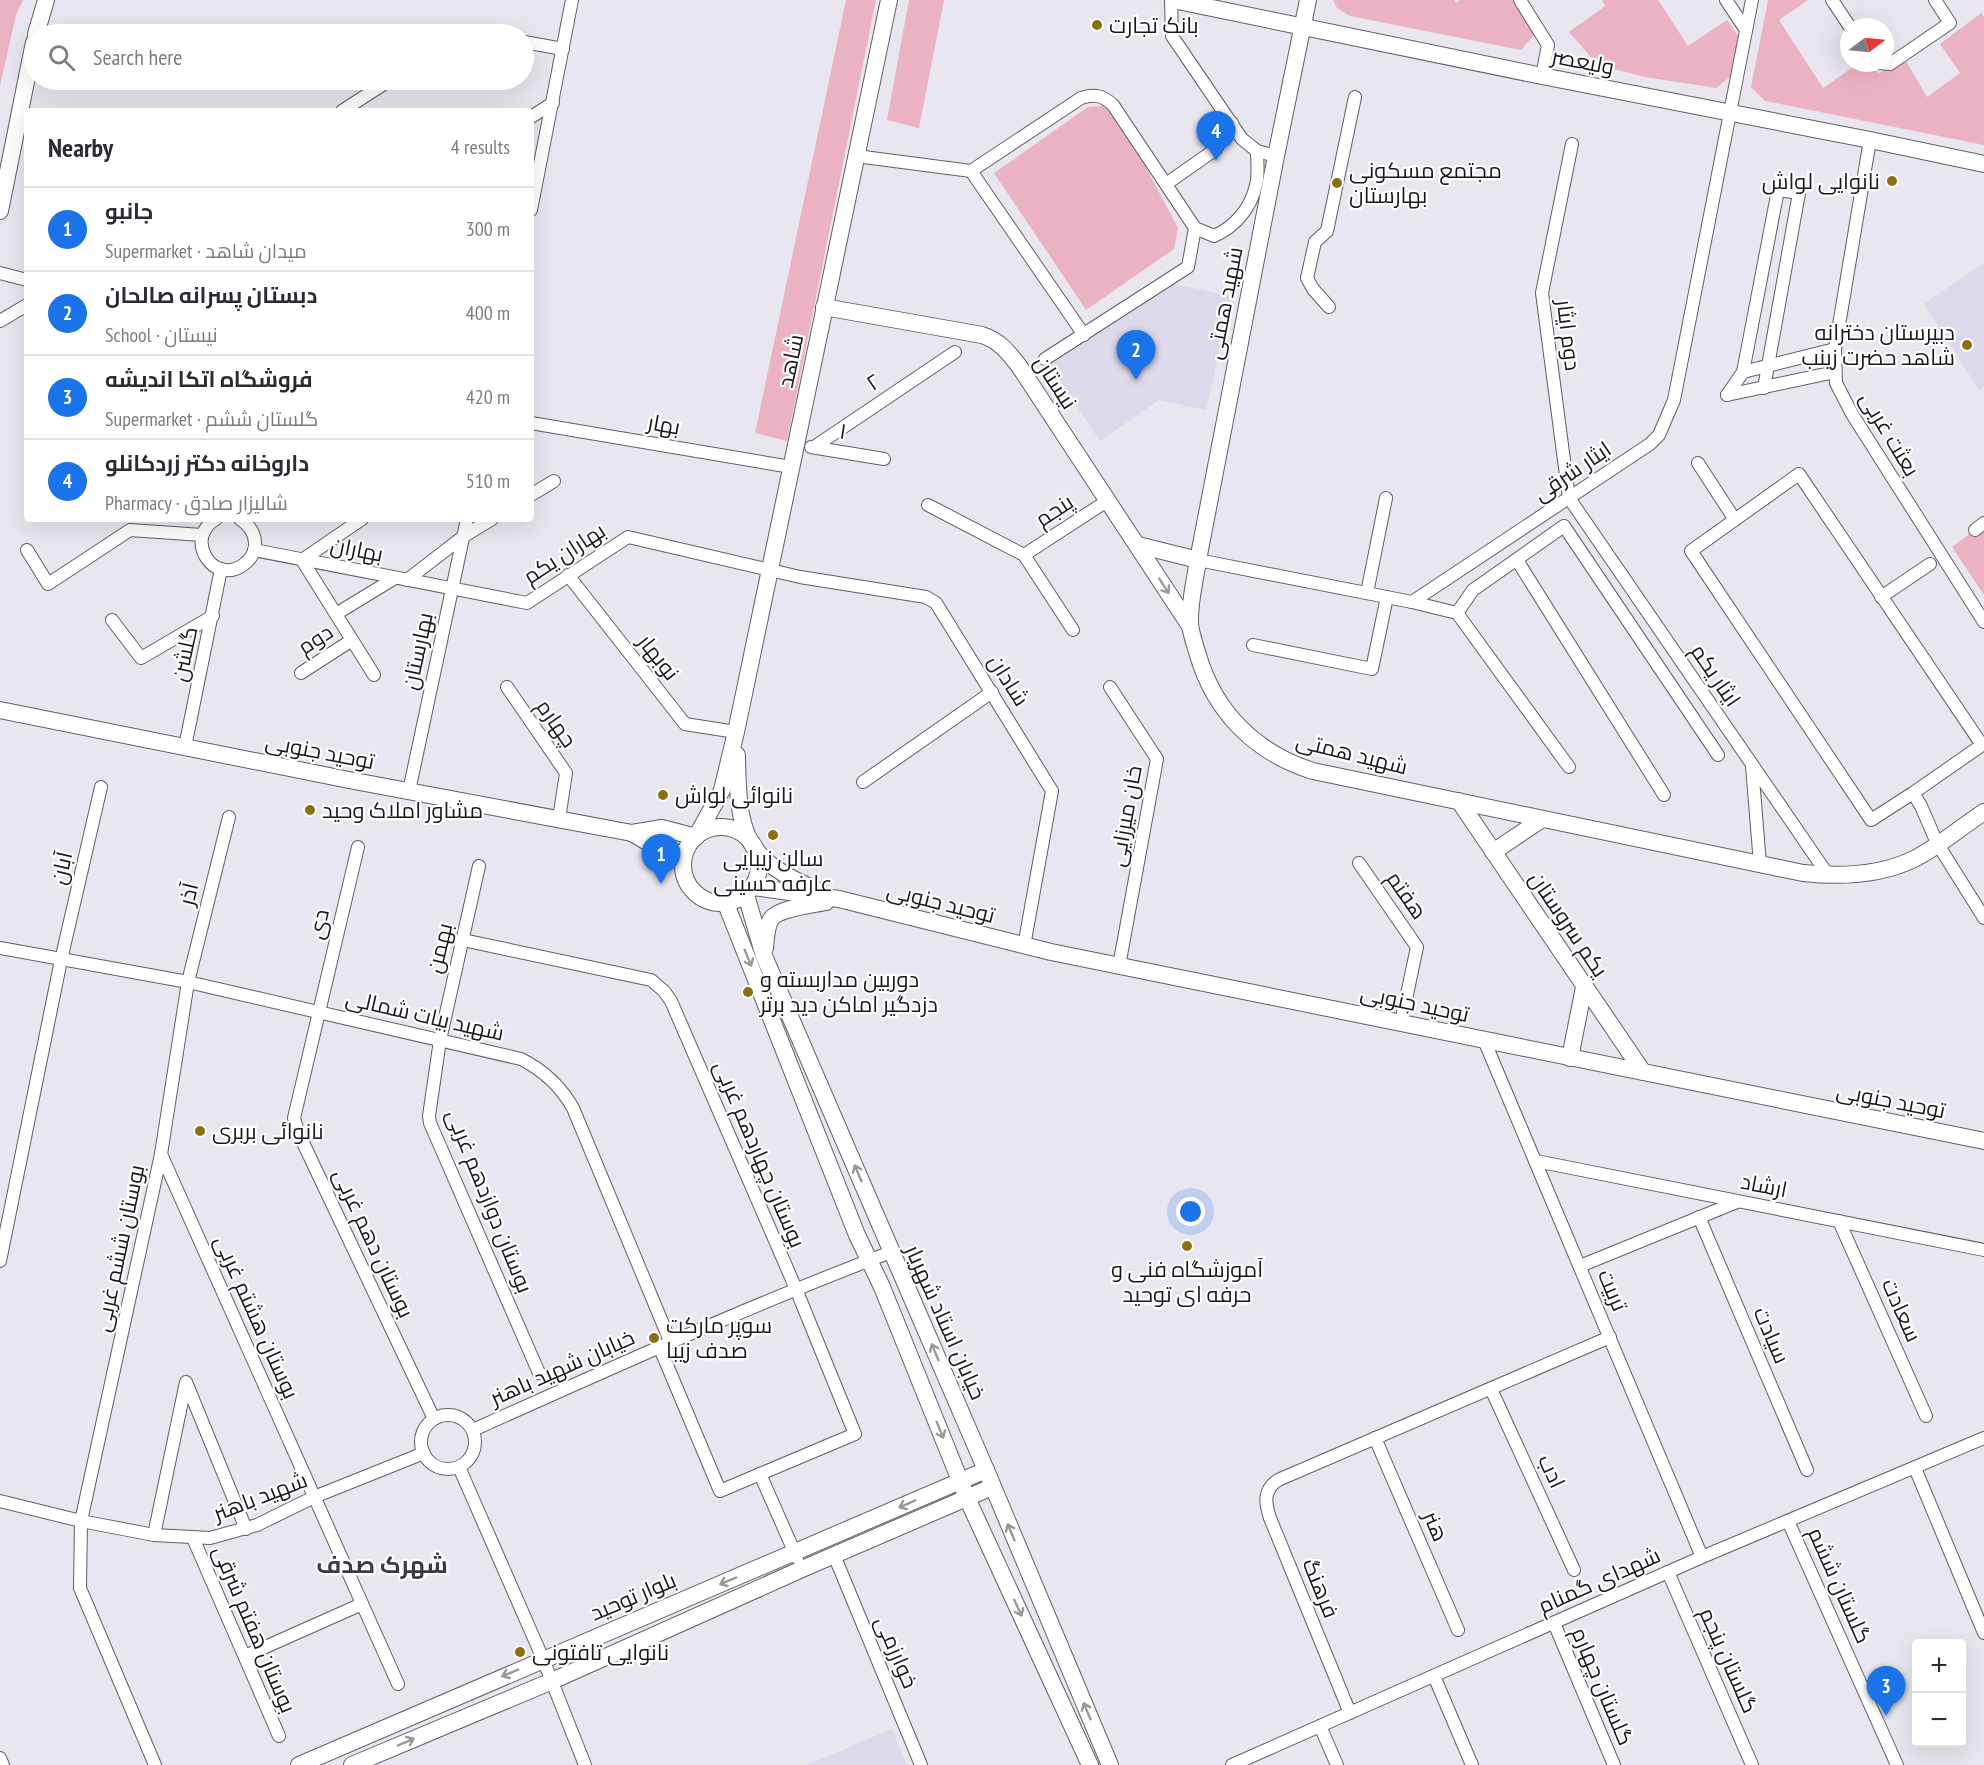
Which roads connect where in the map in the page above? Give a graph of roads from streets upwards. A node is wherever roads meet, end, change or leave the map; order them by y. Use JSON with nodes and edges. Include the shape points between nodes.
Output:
{"nodes":[{"id":1,"x":46,"y":0,"type":"edge"},
{"id":2,"x":572,"y":0,"type":"edge"},
{"id":3,"x":889,"y":0,"type":"edge"},
{"id":4,"x":1172,"y":0,"type":"edge"},
{"id":5,"x":1308,"y":0,"type":"edge"},
{"id":6,"x":1520,"y":0,"type":"edge"},
{"id":7,"x":1726,"y":0,"type":"edge"},
{"id":8,"x":1752,"y":0,"type":"edge"},
{"id":9,"x":1832,"y":0,"type":"edge"},
{"id":10,"x":1935,"y":0,"type":"edge"},
{"id":11,"x":1844,"y":18,"type":"edge"},
{"id":12,"x":39,"y":24,"type":"edge"},
{"id":13,"x":1303,"y":26,"type":"junction"},
{"id":14,"x":1746,"y":30,"type":"junction"},
{"id":15,"x":534,"y":44,"type":"edge"},
{"id":16,"x":563,"y":49,"type":"junction"},
{"id":17,"x":1894,"y":61,"type":"edge"},
{"id":18,"x":1542,"y":76,"type":"junction"},
{"id":19,"x":24,"y":90,"type":"edge"},
{"id":20,"x":375,"y":90,"type":"edge"},
{"id":21,"x":1355,"y":97,"type":"dead end"},
{"id":22,"x":553,"y":103,"type":"junction"},
{"id":23,"x":347,"y":108,"type":"edge"},
{"id":24,"x":1729,"y":112,"type":"junction"},
{"id":25,"x":534,"y":115,"type":"edge"},
{"id":26,"x":1232,"y":123,"type":"junction"},
{"id":27,"x":1870,"y":140,"type":"junction"},
{"id":28,"x":1572,"y":144,"type":"dead end"},
{"id":29,"x":1257,"y":151,"type":"junction"},
{"id":30,"x":856,"y":156,"type":"junction"},
{"id":31,"x":1276,"y":156,"type":"junction"},
{"id":32,"x":1984,"y":164,"type":"edge"},
{"id":33,"x":971,"y":171,"type":"junction"},
{"id":34,"x":1166,"y":184,"type":"junction"},
{"id":35,"x":534,"y":195,"type":"edge"},
{"id":36,"x":0,"y":210,"type":"edge"},
{"id":37,"x":1195,"y":228,"type":"junction"},
{"id":38,"x":0,"y":273,"type":"edge"},
{"id":39,"x":24,"y":279,"type":"edge"},
{"id":40,"x":24,"y":307,"type":"edge"},
{"id":41,"x":824,"y":307,"type":"junction"},
{"id":42,"x":1329,"y":307,"type":"dead end"},
{"id":43,"x":0,"y":321,"type":"edge"},
{"id":44,"x":1084,"y":335,"type":"junction"},
{"id":45,"x":1836,"y":349,"type":"junction"},
{"id":46,"x":956,"y":352,"type":"dead end"},
{"id":47,"x":1046,"y":359,"type":"dead end"},
{"id":48,"x":1769,"y":364,"type":"junction"},
{"id":49,"x":1743,"y":372,"type":"junction"},
{"id":50,"x":1835,"y":372,"type":"junction"},
{"id":51,"x":1764,"y":388,"type":"junction"},
{"id":52,"x":534,"y":423,"type":"edge"},
{"id":53,"x":795,"y":445,"type":"junction"},
{"id":54,"x":814,"y":447,"type":"junction"},
{"id":55,"x":884,"y":459,"type":"dead end"},
{"id":56,"x":1698,"y":463,"type":"dead end"},
{"id":57,"x":791,"y":466,"type":"junction"},
{"id":58,"x":554,"y":482,"type":"dead end"},
{"id":59,"x":534,"y":493,"type":"edge"},
{"id":60,"x":1386,"y":498,"type":"dead end"},
{"id":61,"x":1569,"y":498,"type":"junction"},
{"id":62,"x":1107,"y":501,"type":"junction"},
{"id":63,"x":928,"y":505,"type":"dead end"},
{"id":64,"x":1735,"y":520,"type":"junction"},
{"id":65,"x":145,"y":522,"type":"edge"},
{"id":66,"x":212,"y":522,"type":"edge"},
{"id":67,"x":243,"y":522,"type":"edge"},
{"id":68,"x":358,"y":522,"type":"edge"},
{"id":69,"x":466,"y":522,"type":"edge"},
{"id":70,"x":487,"y":522,"type":"edge"},
{"id":71,"x":152,"y":532,"type":"junction"},
{"id":72,"x":202,"y":535,"type":"junction"},
{"id":73,"x":464,"y":536,"type":"junction"},
{"id":74,"x":1138,"y":545,"type":"junction"},
{"id":75,"x":27,"y":550,"type":"dead end"},
{"id":76,"x":254,"y":550,"type":"junction"},
{"id":77,"x":1024,"y":555,"type":"junction"},
{"id":78,"x":302,"y":560,"type":"junction"},
{"id":79,"x":1198,"y":560,"type":"junction"},
{"id":80,"x":1516,"y":560,"type":"junction"},
{"id":81,"x":1930,"y":564,"type":"dead end"},
{"id":82,"x":221,"y":569,"type":"junction"},
{"id":83,"x":769,"y":569,"type":"junction"},
{"id":84,"x":568,"y":575,"type":"junction"},
{"id":85,"x":401,"y":579,"type":"junction"},
{"id":86,"x":452,"y":589,"type":"junction"},
{"id":87,"x":1367,"y":593,"type":"junction"},
{"id":88,"x":1387,"y":597,"type":"junction"},
{"id":89,"x":1881,"y":597,"type":"junction"},
{"id":90,"x":1412,"y":602,"type":"junction"},
{"id":91,"x":1457,"y":613,"type":"junction"},
{"id":92,"x":336,"y":614,"type":"junction"},
{"id":93,"x":213,"y":616,"type":"junction"},
{"id":94,"x":112,"y":620,"type":"dead end"},
{"id":95,"x":1984,"y":622,"type":"edge"},
{"id":96,"x":1190,"y":626,"type":"junction"},
{"id":97,"x":1073,"y":630,"type":"dead end"},
{"id":98,"x":352,"y":640,"type":"junction"},
{"id":99,"x":1253,"y":645,"type":"dead end"},
{"id":100,"x":301,"y":673,"type":"dead end"},
{"id":101,"x":374,"y":675,"type":"dead end"},
{"id":102,"x":507,"y":687,"type":"dead end"},
{"id":103,"x":1110,"y":687,"type":"dead end"},
{"id":104,"x":992,"y":692,"type":"junction"},
{"id":105,"x":0,"y":710,"type":"edge"},
{"id":106,"x":736,"y":732,"type":"junction"},
{"id":107,"x":185,"y":747,"type":"junction"},
{"id":108,"x":1718,"y":755,"type":"dead end"},
{"id":109,"x":1752,"y":764,"type":"junction"},
{"id":110,"x":1569,"y":767,"type":"dead end"},
{"id":111,"x":863,"y":782,"type":"dead end"},
{"id":112,"x":101,"y":787,"type":"dead end"},
{"id":113,"x":409,"y":791,"type":"junction"},
{"id":114,"x":1913,"y":793,"type":"junction"},
{"id":115,"x":1664,"y":795,"type":"dead end"},
{"id":116,"x":1459,"y":801,"type":"junction"},
{"id":117,"x":1984,"y":812,"type":"edge"},
{"id":118,"x":229,"y":817,"type":"dead end"},
{"id":119,"x":559,"y":819,"type":"junction"},
{"id":120,"x":1542,"y":819,"type":"junction"},
{"id":121,"x":632,"y":832,"type":"junction"},
{"id":122,"x":696,"y":837,"type":"junction"},
{"id":123,"x":1937,"y":843,"type":"junction"},
{"id":124,"x":358,"y":847,"type":"dead end"},
{"id":125,"x":755,"y":849,"type":"junction"},
{"id":126,"x":1493,"y":852,"type":"junction"},
{"id":127,"x":684,"y":854,"type":"junction"},
{"id":128,"x":1359,"y":863,"type":"dead end"},
{"id":129,"x":1760,"y":864,"type":"junction"},
{"id":130,"x":479,"y":866,"type":"dead end"},
{"id":131,"x":1828,"y":875,"type":"junction"},
{"id":132,"x":749,"y":891,"type":"junction"},
{"id":133,"x":839,"y":899,"type":"junction"},
{"id":134,"x":726,"y":904,"type":"junction"},
{"id":135,"x":1984,"y":918,"type":"edge"},
{"id":136,"x":463,"y":940,"type":"junction"},
{"id":137,"x":1024,"y":946,"type":"junction"},
{"id":138,"x":0,"y":948,"type":"edge"},
{"id":139,"x":764,"y":956,"type":"junction"},
{"id":140,"x":61,"y":960,"type":"junction"},
{"id":141,"x":1119,"y":966,"type":"junction"},
{"id":142,"x":188,"y":982,"type":"junction"},
{"id":143,"x":1584,"y":987,"type":"junction"},
{"id":144,"x":320,"y":1011,"type":"junction"},
{"id":145,"x":1401,"y":1023,"type":"junction"},
{"id":146,"x":440,"y":1040,"type":"junction"},
{"id":147,"x":1484,"y":1040,"type":"junction"},
{"id":148,"x":1570,"y":1058,"type":"junction"},
{"id":149,"x":1642,"y":1072,"type":"junction"},
{"id":150,"x":1984,"y":1141,"type":"edge"},
{"id":151,"x":161,"y":1154,"type":"junction"},
{"id":152,"x":1536,"y":1161,"type":"junction"},
{"id":153,"x":1738,"y":1201,"type":"junction"},
{"id":154,"x":1699,"y":1217,"type":"junction"},
{"id":155,"x":1839,"y":1221,"type":"junction"},
{"id":156,"x":881,"y":1227,"type":"junction"},
{"id":157,"x":855,"y":1228,"type":"junction"},
{"id":158,"x":1984,"y":1250,"type":"edge"},
{"id":159,"x":891,"y":1252,"type":"junction"},
{"id":160,"x":0,"y":1261,"type":"edge"},
{"id":161,"x":868,"y":1261,"type":"junction"},
{"id":162,"x":1580,"y":1266,"type":"junction"},
{"id":163,"x":903,"y":1278,"type":"junction"},
{"id":164,"x":882,"y":1287,"type":"junction"},
{"id":165,"x":796,"y":1289,"type":"junction"},
{"id":166,"x":1610,"y":1337,"type":"junction"},
{"id":167,"x":664,"y":1344,"type":"junction"},
{"id":168,"x":539,"y":1373,"type":"dead end"},
{"id":169,"x":1491,"y":1389,"type":"junction"},
{"id":170,"x":1926,"y":1416,"type":"dead end"},
{"id":171,"x":434,"y":1419,"type":"junction"},
{"id":172,"x":473,"y":1430,"type":"junction"},
{"id":173,"x":1375,"y":1438,"type":"junction"},
{"id":174,"x":1984,"y":1438,"type":"edge"},
{"id":175,"x":424,"y":1454,"type":"junction"},
{"id":176,"x":459,"y":1467,"type":"junction"},
{"id":177,"x":1915,"y":1468,"type":"junction"},
{"id":178,"x":986,"y":1470,"type":"junction"},
{"id":179,"x":1807,"y":1470,"type":"dead end"},
{"id":180,"x":760,"y":1474,"type":"junction"},
{"id":181,"x":961,"y":1480,"type":"junction"},
{"id":182,"x":992,"y":1487,"type":"junction"},
{"id":183,"x":720,"y":1491,"type":"joint"},
{"id":184,"x":314,"y":1497,"type":"junction"},
{"id":185,"x":967,"y":1498,"type":"junction"},
{"id":186,"x":0,"y":1501,"type":"edge"},
{"id":187,"x":81,"y":1521,"type":"junction"},
{"id":188,"x":1788,"y":1521,"type":"junction"},
{"id":189,"x":246,"y":1529,"type":"junction"},
{"id":190,"x":154,"y":1535,"type":"junction"},
{"id":191,"x":194,"y":1538,"type":"junction"},
{"id":192,"x":795,"y":1552,"type":"junction"},
{"id":193,"x":834,"y":1555,"type":"junction"},
{"id":194,"x":1702,"y":1557,"type":"junction"},
{"id":195,"x":802,"y":1569,"type":"junction"},
{"id":196,"x":1574,"y":1570,"type":"dead end"},
{"id":197,"x":1668,"y":1572,"type":"junction"},
{"id":198,"x":362,"y":1604,"type":"junction"},
{"id":199,"x":1554,"y":1623,"type":"junction"},
{"id":200,"x":1458,"y":1630,"type":"dead end"},
{"id":201,"x":1984,"y":1633,"type":"edge"},
{"id":202,"x":245,"y":1656,"type":"junction"},
{"id":203,"x":543,"y":1659,"type":"junction"},
{"id":204,"x":1434,"y":1676,"type":"junction"},
{"id":205,"x":552,"y":1681,"type":"junction"},
{"id":206,"x":398,"y":1684,"type":"dead end"},
{"id":207,"x":1350,"y":1713,"type":"junction"},
{"id":208,"x":1320,"y":1726,"type":"junction"},
{"id":209,"x":279,"y":1736,"type":"dead end"},
{"id":210,"x":0,"y":1758,"type":"edge"},
{"id":211,"x":3,"y":1765,"type":"edge"},
{"id":212,"x":154,"y":1765,"type":"edge"},
{"id":213,"x":298,"y":1765,"type":"edge"},
{"id":214,"x":352,"y":1765,"type":"edge"},
{"id":215,"x":585,"y":1765,"type":"edge"},
{"id":216,"x":921,"y":1765,"type":"edge"},
{"id":217,"x":1090,"y":1765,"type":"edge"},
{"id":218,"x":1110,"y":1765,"type":"edge"},
{"id":219,"x":1232,"y":1765,"type":"edge"},
{"id":220,"x":1336,"y":1765,"type":"edge"},
{"id":221,"x":1472,"y":1765,"type":"edge"},
{"id":222,"x":1614,"y":1765,"type":"edge"},
{"id":223,"x":1752,"y":1765,"type":"edge"},
{"id":224,"x":1897,"y":1765,"type":"edge"}],
"edges":[{"from":1,"to":12,"type":"street"},
{"from":2,"to":16,"type":"street"},
{"from":3,"to":30,"type":"street","name":"شاهد"},
{"from":4,"to":13,"type":"street","name":"ولیعصر"},
{"from":4,"to":26,"type":"street","via":[[1172,36]]},
{"from":5,"to":13,"type":"street","name":"شهید همتی"},
{"from":6,"to":18,"type":"street","via":[[1548,45]]},
{"from":7,"to":14,"type":"street"},
{"from":8,"to":14,"type":"street","name":"ایثار شرقی"},
{"from":9,"to":11,"type":"street"},
{"from":10,"to":17,"type":"street","via":[[1950,23]]},
{"from":13,"to":18,"type":"street","name":"ولیعصر"},
{"from":13,"to":31,"type":"street","name":"شهید همتی"},
{"from":14,"to":24,"type":"street","name":"ایثار شرقی"},
{"from":15,"to":16,"type":"street"},
{"from":16,"to":22,"type":"street"},
{"from":18,"to":24,"type":"street","name":"ولیعصر"},
{"from":19,"to":36,"type":"street"},
{"from":20,"to":23,"type":"street"},
{"from":21,"to":42,"type":"street","via":[[1327,231],[1316,242],[1307,278]]},
{"from":22,"to":25,"type":"street"},
{"from":22,"to":35,"type":"street"},
{"from":24,"to":27,"type":"street","name":"ولیعصر"},
{"from":24,"to":61,"type":"street","name":"ایثار شرقی","via":[[1670,411],[1659,435],[1650,444]]},
{"from":26,"to":29,"type":"street","via":[[1242,139]]},
{"from":26,"to":34,"type":"street","via":[[1216,149]]},
{"from":27,"to":32,"type":"street","name":"ولیعصر"},
{"from":27,"to":45,"type":"street","name":"بعثت غربی"},
{"from":28,"to":61,"type":"street","name":"دوم ایثار","via":[[1542,293]]},
{"from":29,"to":31,"type":"street"},
{"from":29,"to":37,"type":"street","via":[[1257,185],[1237,222],[1214,236]]},
{"from":30,"to":33,"type":"street"},
{"from":30,"to":41,"type":"street","name":"شاهد"},
{"from":31,"to":79,"type":"street","name":"شهید همتی"},
{"from":33,"to":34,"type":"street","via":[[1081,98],[1094,95],[1105,97],[1113,105]]},
{"from":33,"to":44,"type":"street"},
{"from":34,"to":37,"type":"street"},
{"from":37,"to":44,"type":"street","via":[[1188,267]]},
{"from":38,"to":39,"type":"street"},
{"from":40,"to":43,"type":"street"},
{"from":41,"to":53,"type":"street","name":"شاهد"},
{"from":41,"to":62,"type":"street","name":"نيستان","via":[[994,339],[1019,366]]},
{"from":44,"to":47,"type":"street"},
{"from":45,"to":48,"type":"street"},
{"from":45,"to":50,"type":"street","name":"بعثت غربی"},
{"from":46,"to":54,"type":"street","name":"۲"},
{"from":48,"to":49,"type":"street"},
{"from":48,"to":49,"type":"street","via":[[1799,193],[1778,190]]},
{"from":48,"to":51,"type":"street"},
{"from":49,"to":51,"type":"street","via":[[1727,395]]},
{"from":50,"to":51,"type":"street"},
{"from":50,"to":95,"type":"street","name":"بعثت غربی","via":[[1836,383],[1852,414]]},
{"from":52,"to":57,"type":"street","name":"بهار"},
{"from":53,"to":54,"type":"street","name":"۱"},
{"from":53,"to":57,"type":"street","name":"شاهد"},
{"from":54,"to":55,"type":"street","name":"۱"},
{"from":56,"to":64,"type":"street"},
{"from":57,"to":83,"type":"street","name":"شاهد"},
{"from":58,"to":59,"type":"street"},
{"from":60,"to":87,"type":"street"},
{"from":61,"to":90,"type":"street","name":"ایثار شرقی"},
{"from":61,"to":109,"type":"street","name":"ایثار یکم"},
{"from":62,"to":74,"type":"street","name":"نيستان"},
{"from":62,"to":77,"type":"street","name":"پنجم"},
{"from":63,"to":77,"type":"street"},
{"from":64,"to":89,"type":"street","via":[[1799,474]]},
{"from":64,"to":114,"type":"street","via":[[1691,551],[1871,820]]},
{"from":65,"to":71,"type":"street"},
{"from":66,"to":72,"type":"street"},
{"from":67,"to":76,"type":"street","via":[[251,530]]},
{"from":68,"to":78,"type":"street"},
{"from":69,"to":73,"type":"street","name":"بهارستان"},
{"from":70,"to":73,"type":"street","name":"دوم"},
{"from":71,"to":72,"type":"street"},
{"from":71,"to":75,"type":"street","via":[[130,530],[48,584]]},
{"from":72,"to":82,"type":"street","via":[[203,553]]},
{"from":73,"to":85,"type":"street","name":"دوم"},
{"from":73,"to":86,"type":"street","name":"بهارستان"},
{"from":74,"to":79,"type":"street"},
{"from":74,"to":96,"type":"street","name":"نيستان","one_way":true},
{"from":76,"to":78,"type":"street","name":"بهاران"},
{"from":76,"to":82,"type":"street","via":[[240,567]]},
{"from":77,"to":97,"type":"street"},
{"from":78,"to":85,"type":"street","name":"بهاران"},
{"from":78,"to":92,"type":"street","name":"دوم"},
{"from":79,"to":87,"type":"street"},
{"from":79,"to":96,"type":"street","name":"شهید همتی"},
{"from":80,"to":91,"type":"street","via":[[1473,590]]},
{"from":80,"to":108,"type":"street","via":[[1564,526]]},
{"from":80,"to":115,"type":"street"},
{"from":81,"to":89,"type":"street"},
{"from":82,"to":93,"type":"street","name":"گلشن"},
{"from":83,"to":84,"type":"street","name":"بهاران یکم","via":[[628,537]]},
{"from":83,"to":104,"type":"street","name":"شادان","via":[[932,600]]},
{"from":83,"to":106,"type":"street","name":"شاهد"},
{"from":84,"to":86,"type":"street","name":"بهاران یکم","via":[[527,603]]},
{"from":84,"to":106,"type":"street","name":"نوبهار","via":[[685,724]]},
{"from":85,"to":86,"type":"street","name":"بهاران"},
{"from":85,"to":92,"type":"street","name":"دوم"},
{"from":86,"to":113,"type":"street","name":"بهارستان"},
{"from":87,"to":88,"type":"street"},
{"from":88,"to":90,"type":"street"},
{"from":88,"to":99,"type":"street","via":[[1372,669]]},
{"from":89,"to":114,"type":"street","via":[[1982,745]]},
{"from":90,"to":91,"type":"street"},
{"from":91,"to":110,"type":"street"},
{"from":92,"to":98,"type":"street","name":"دوم"},
{"from":93,"to":94,"type":"street","via":[[141,658]]},
{"from":93,"to":107,"type":"street","name":"گلشن"},
{"from":96,"to":116,"type":"street","name":"شهید همتی","via":[[1211,691],[1234,723],[1261,746],[1313,771]]},
{"from":98,"to":100,"type":"street","name":"دوم"},
{"from":98,"to":101,"type":"street","name":"دوم"},
{"from":102,"to":119,"type":"street","name":"چهارم","via":[[566,773]]},
{"from":103,"to":141,"type":"street","name":"خان میرزایی","via":[[1156,759]]},
{"from":104,"to":111,"type":"street"},
{"from":104,"to":137,"type":"street","name":"شادان","via":[[1052,790]]},
{"from":105,"to":107,"type":"street","name":"توحید جنوبی"},
{"from":106,"to":122,"type":"street","via":[[722,790]]},
{"from":106,"to":125,"type":"street","via":[[741,820]]},
{"from":107,"to":113,"type":"street","name":"توحید جنوبی"},
{"from":109,"to":129,"type":"street"},
{"from":109,"to":131,"type":"street","name":"ایثار یکم"},
{"from":112,"to":140,"type":"street","name":"آبان"},
{"from":113,"to":119,"type":"street","name":"توحید جنوبی"},
{"from":114,"to":123,"type":"street"},
{"from":116,"to":120,"type":"street","name":"شهید همتی"},
{"from":116,"to":126,"type":"street","name":"یکم سروستان"},
{"from":117,"to":123,"type":"street","name":"شهید همتی"},
{"from":118,"to":142,"type":"street","name":"آذر"},
{"from":119,"to":121,"type":"street","name":"توحید جنوبی"},
{"from":120,"to":126,"type":"street"},
{"from":120,"to":129,"type":"street","name":"شهید همتی"},
{"from":121,"to":122,"type":"street","name":"توحید جنوبی","via":[[663,828]]},
{"from":121,"to":127,"type":"street","name":"توحید جنوبی","via":[[657,848]]},
{"from":122,"to":125,"type":"street","via":[[720,827],[732,829],[744,834]]},
{"from":122,"to":127,"type":"street"},
{"from":123,"to":131,"type":"street","name":"شهید همتی","via":[[1893,868]]},
{"from":123,"to":135,"type":"street"},
{"from":124,"to":144,"type":"street","name":"دی"},
{"from":125,"to":132,"type":"street","via":[[758,878]]},
{"from":125,"to":133,"type":"street","name":"توحید جنوبی","via":[[780,873]]},
{"from":126,"to":143,"type":"street","name":"یکم سروستان"},
{"from":127,"to":134,"type":"street","via":[[683,867],[692,890],[713,903]]},
{"from":128,"to":145,"type":"street","name":"هفتم","via":[[1417,947]]},
{"from":129,"to":131,"type":"street","name":"شهید همتی"},
{"from":130,"to":136,"type":"street","name":"بهمن"},
{"from":132,"to":133,"type":"street","name":"توحید جنوبی"},
{"from":132,"to":134,"type":"street"},
{"from":132,"to":139,"type":"street","name":"خیابان استاد شهریار"},
{"from":133,"to":137,"type":"street","name":"توحید جنوبی"},
{"from":133,"to":139,"type":"street","via":[[780,912],[772,918]]},
{"from":134,"to":157,"type":"street","name":"خیابان استاد شهریار","one_way":true},
{"from":136,"to":146,"type":"street","name":"بهمن"},
{"from":136,"to":165,"type":"street","name":"بوستان چهاردهم غربی","via":[[651,980],[664,991],[684,1027]]},
{"from":137,"to":141,"type":"street","name":"توحید جنوبی"},
{"from":138,"to":140,"type":"street","name":"شهید بیات شمالی"},
{"from":156,"to":139,"type":"street","name":"خیابان استاد شهریار","one_way":true},
{"from":140,"to":142,"type":"street","name":"شهید بیات شمالی"},
{"from":140,"to":160,"type":"street","name":"آبان"},
{"from":141,"to":145,"type":"street","name":"توحید جنوبی"},
{"from":142,"to":144,"type":"street","name":"شهید بیات شمالی"},
{"from":142,"to":151,"type":"street","name":"بوستان ششم غربی"},
{"from":143,"to":148,"type":"street"},
{"from":143,"to":149,"type":"street","name":"یکم سروستان"},
{"from":144,"to":146,"type":"street","name":"شهید بیات شمالی"},
{"from":144,"to":171,"type":"street","name":"بوستان دهم غربی","via":[[294,1118],[296,1126]]},
{"from":145,"to":147,"type":"street","name":"توحید جنوبی"},
{"from":146,"to":167,"type":"street","name":"شهید بیات شمالی","via":[[521,1059],[567,1096]]},
{"from":146,"to":168,"type":"street","name":"بوستان دوازدهم غربی","via":[[430,1123]]},
{"from":147,"to":148,"type":"street","name":"توحید جنوبی"},
{"from":147,"to":152,"type":"street","name":"تربیت"},
{"from":148,"to":149,"type":"street","name":"توحید جنوبی"},
{"from":149,"to":150,"type":"street","name":"توحید جنوبی"},
{"from":151,"to":184,"type":"street","name":"بوستان هشتم غربی"},
{"from":151,"to":187,"type":"street","name":"بوستان ششم غربی"},
{"from":152,"to":153,"type":"street","name":"ارشاد"},
{"from":152,"to":162,"type":"street","name":"تربیت"},
{"from":153,"to":154,"type":"street"},
{"from":153,"to":155,"type":"street","name":"ارشاد"},
{"from":154,"to":162,"type":"street"},
{"from":154,"to":179,"type":"street","name":"سیادت"},
{"from":155,"to":158,"type":"street","name":"ارشاد"},
{"from":155,"to":170,"type":"street","name":"سعادت"},
{"from":156,"to":157,"type":"street","via":[[880,1237],[869,1243]]},
{"from":156,"to":159,"type":"street","name":"خیابان استاد شهریار"},
{"from":157,"to":161,"type":"street","name":"خیابان استاد شهریار"},
{"from":159,"to":161,"type":"street","name":"خیابان شهید باهنر"},
{"from":159,"to":163,"type":"street","name":"خیابان استاد شهریار"},
{"from":161,"to":164,"type":"street","name":"خیابان استاد شهریار"},
{"from":161,"to":165,"type":"street","name":"خیابان شهید باهنر"},
{"from":162,"to":166,"type":"street","name":"تربیت"},
{"from":163,"to":164,"type":"street","via":[[892,1269],[884,1274]]},
{"from":178,"to":163,"type":"street","name":"خیابان استاد شهریار","one_way":true},
{"from":164,"to":181,"type":"street","name":"خیابان استاد شهریار","one_way":true},
{"from":165,"to":167,"type":"street","name":"خیابان شهید باهنر"},
{"from":165,"to":180,"type":"street","name":"بوستان چهاردهم غربی","via":[[855,1434]]},
{"from":166,"to":169,"type":"street"},
{"from":166,"to":194,"type":"street","name":"تربیت"},
{"from":167,"to":172,"type":"street","name":"خیابان شهید باهنر"},
{"from":167,"to":183,"type":"street","name":"شهید بیات شمالی"},
{"from":169,"to":173,"type":"street"},
{"from":169,"to":196,"type":"street","name":"ادب"},
{"from":171,"to":172,"type":"street","via":[[452,1415]]},
{"from":171,"to":175,"type":"street","via":[[424,1431]]},
{"from":172,"to":176,"type":"street","via":[[472,1455]]},
{"from":173,"to":200,"type":"street","name":"هنر"},
{"from":173,"to":207,"type":"street","name":"فرهنگ","via":[[1278,1480],[1266,1494],[1270,1518]]},
{"from":174,"to":177,"type":"street","name":"شهدای گمنام"},
{"from":175,"to":176,"type":"street","via":[[443,1468]]},
{"from":175,"to":184,"type":"street","name":"شهید باهنر"},
{"from":176,"to":203,"type":"street"},
{"from":177,"to":188,"type":"street","name":"شهدای گمنام"},
{"from":177,"to":201,"type":"street"},
{"from":178,"to":181,"type":"street","name":"بلوار توحید"},
{"from":178,"to":182,"type":"street","name":"خیابان استاد شهریار"},
{"from":180,"to":183,"type":"street","name":"بوستان چهاردهم غربی"},
{"from":180,"to":192,"type":"street"},
{"from":181,"to":185,"type":"street","name":"خیابان استاد شهریار"},
{"from":181,"to":192,"type":"street","name":"بلوار توحید","one_way":true},
{"from":182,"to":185,"type":"street","name":"بلوار توحید"},
{"from":218,"to":182,"type":"street","name":"خیابان استاد شهریار","one_way":true},
{"from":184,"to":189,"type":"street","name":"شهید باهنر"},
{"from":184,"to":198,"type":"street","name":"بوستان هشتم غربی"},
{"from":185,"to":193,"type":"street","name":"بلوار توحید"},
{"from":185,"to":217,"type":"street","name":"خیابان استاد شهریار","one_way":true},
{"from":186,"to":187,"type":"street","name":"شهید باهنر"},
{"from":187,"to":190,"type":"street","name":"شهید باهنر"},
{"from":187,"to":212,"type":"street","name":"بوستان ششم غربی","via":[[80,1588]]},
{"from":188,"to":194,"type":"street","name":"شهدای گمنام"},
{"from":188,"to":224,"type":"street","name":"گلستان ششم"},
{"from":189,"to":190,"type":"street","via":[[186,1382]]},
{"from":189,"to":191,"type":"street","name":"شهید باهنر"},
{"from":190,"to":191,"type":"street","name":"شهید باهنر"},
{"from":191,"to":202,"type":"street","name":"بوستان هفتم شرقی"},
{"from":192,"to":195,"type":"street"},
{"from":192,"to":203,"type":"street","name":"بلوار توحید","one_way":true},
{"from":193,"to":195,"type":"street","name":"بلوار توحید"},
{"from":193,"to":216,"type":"street","name":"خوارزمی"},
{"from":194,"to":197,"type":"street","name":"شهدای گمنام"},
{"from":195,"to":205,"type":"street","name":"بلوار توحید"},
{"from":197,"to":199,"type":"street","name":"شهدای گمنام"},
{"from":197,"to":223,"type":"street","name":"گلستان پنجم"},
{"from":198,"to":202,"type":"street"},
{"from":198,"to":206,"type":"street","name":"بوستان هشتم غربی"},
{"from":199,"to":204,"type":"street","name":"شهدای گمنام"},
{"from":199,"to":222,"type":"street","name":"گلستان چهارم"},
{"from":202,"to":209,"type":"street","name":"بوستان هفتم شرقی"},
{"from":203,"to":205,"type":"street"},
{"from":203,"to":213,"type":"street","name":"بلوار توحید","one_way":true},
{"from":204,"to":207,"type":"street","name":"شهدای گمنام"},
{"from":204,"to":221,"type":"street"},
{"from":214,"to":205,"type":"street","name":"بلوار توحید","one_way":true},
{"from":205,"to":215,"type":"street"},
{"from":207,"to":208,"type":"street","name":"شهدای گمنام"},
{"from":208,"to":219,"type":"street","name":"شهدای گمنام"},
{"from":208,"to":220,"type":"street"},
{"from":210,"to":211,"type":"street"}]}
